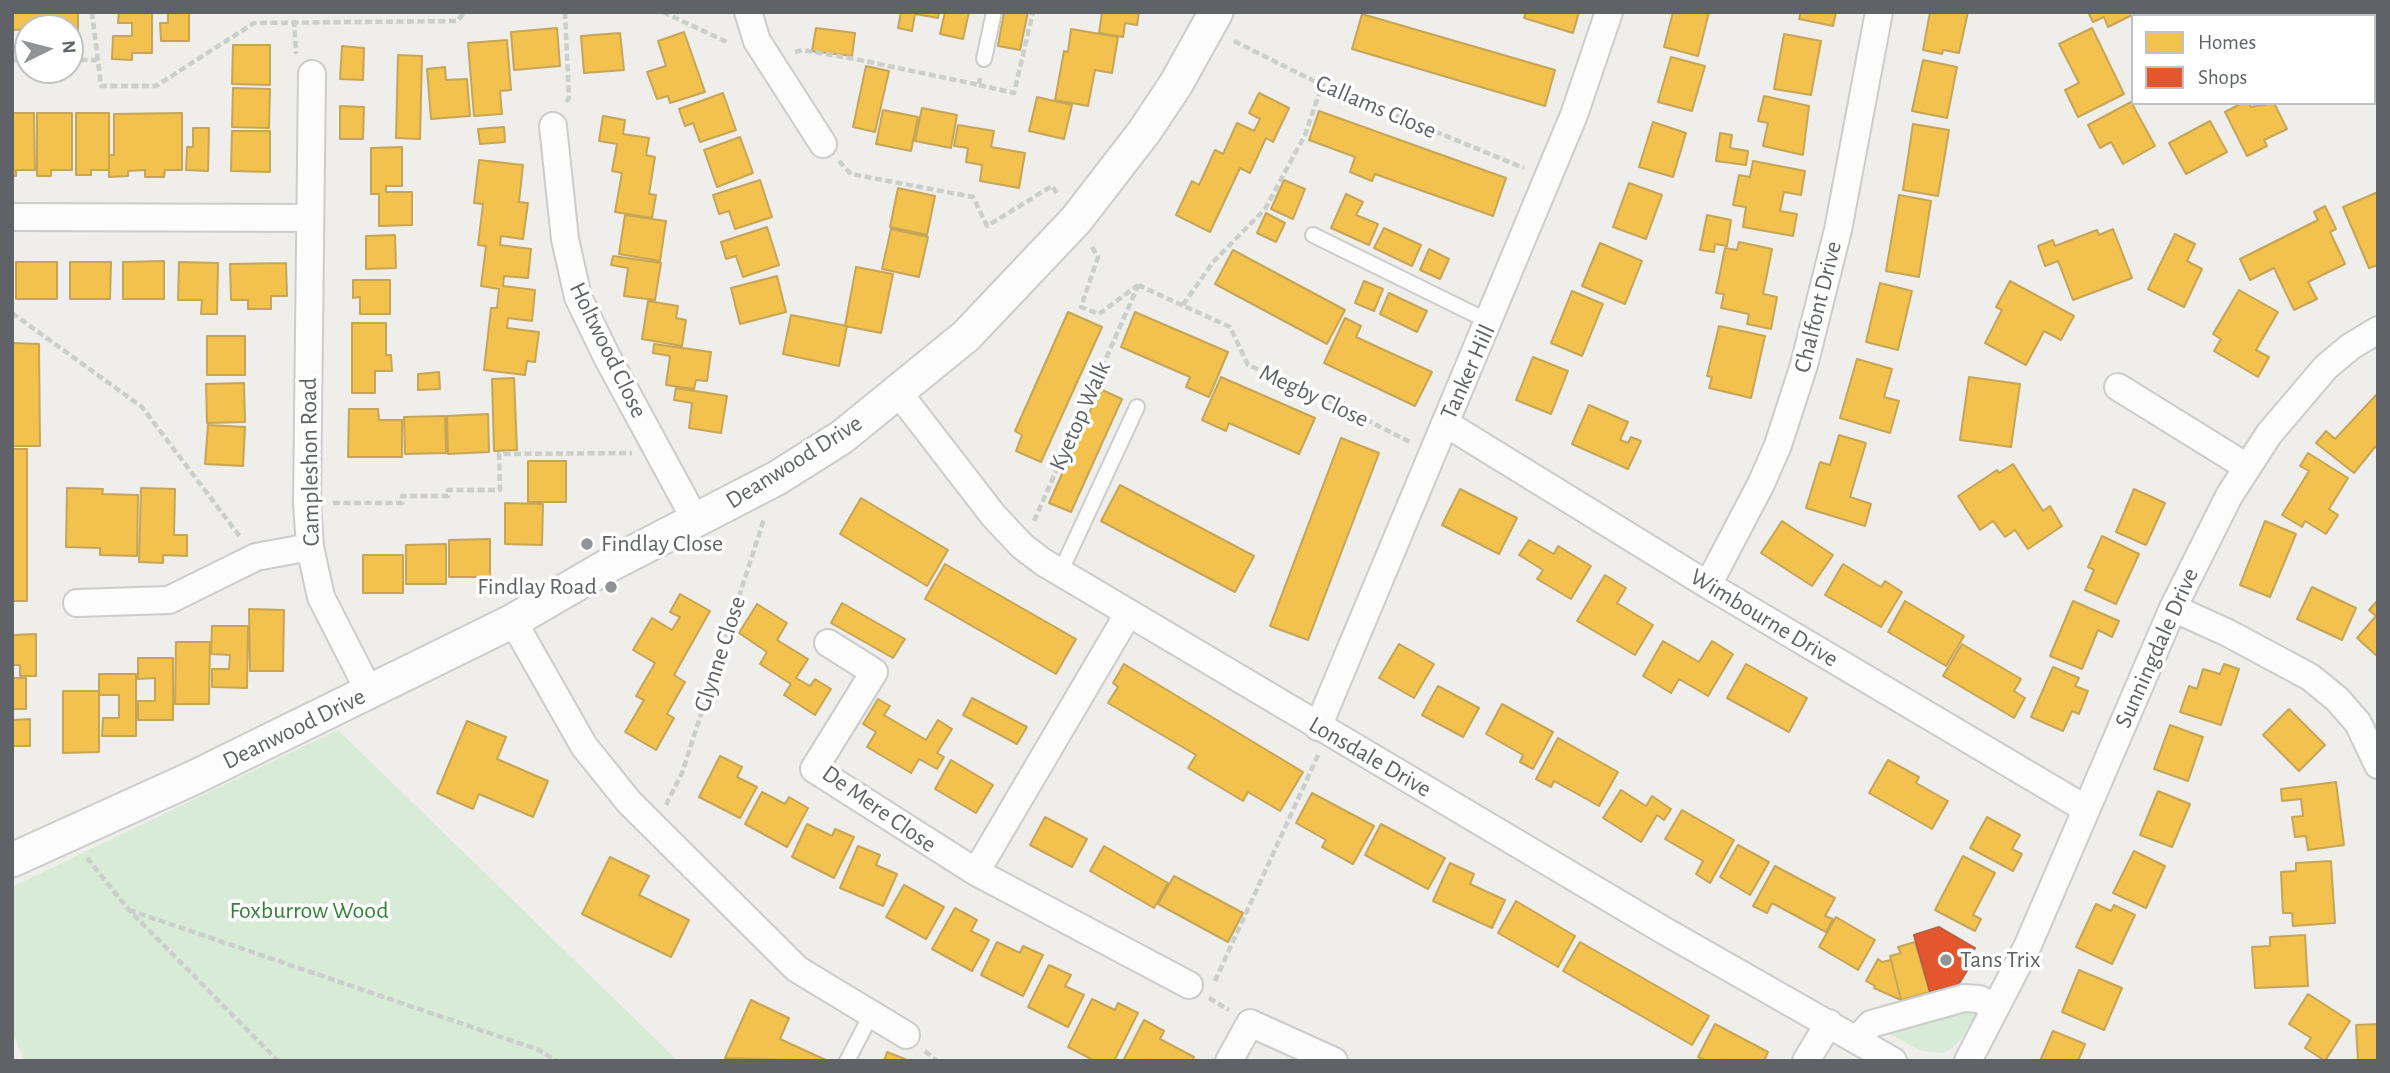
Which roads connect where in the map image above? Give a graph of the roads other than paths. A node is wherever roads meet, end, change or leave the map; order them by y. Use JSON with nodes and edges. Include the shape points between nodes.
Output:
{"nodes":[{"id":1,"x":748,"y":12,"type":"edge"},
{"id":2,"x":994,"y":12,"type":"edge"},
{"id":3,"x":1609,"y":12,"type":"edge"},
{"id":4,"x":1879,"y":12,"type":"edge"},
{"id":5,"x":1212,"y":20,"type":"edge"},
{"id":6,"x":984,"y":59,"type":"road end"},
{"id":7,"x":312,"y":74,"type":"dead end"},
{"id":8,"x":553,"y":126,"type":"road end"},
{"id":9,"x":823,"y":144,"type":"road end"},
{"id":10,"x":12,"y":217,"type":"edge"},
{"id":11,"x":310,"y":218,"type":"junction"},
{"id":12,"x":1313,"y":234,"type":"dead end"},
{"id":13,"x":1490,"y":322,"type":"junction"},
{"id":14,"x":2378,"y":330,"type":"edge"},
{"id":15,"x":2118,"y":387,"type":"dead end"},
{"id":16,"x":898,"y":392,"type":"junction"},
{"id":17,"x":1137,"y":407,"type":"dead end"},
{"id":18,"x":1445,"y":423,"type":"junction"},
{"id":19,"x":2247,"y":467,"type":"junction"},
{"id":20,"x":696,"y":521,"type":"junction"},
{"id":21,"x":310,"y":547,"type":"junction"},
{"id":22,"x":1060,"y":573,"type":"junction"},
{"id":23,"x":1709,"y":585,"type":"junction"},
{"id":24,"x":77,"y":603,"type":"dead end"},
{"id":25,"x":2173,"y":608,"type":"junction"},
{"id":26,"x":1128,"y":614,"type":"junction"},
{"id":27,"x":513,"y":621,"type":"junction"},
{"id":28,"x":828,"y":643,"type":"dead end"},
{"id":29,"x":370,"y":693,"type":"junction"},
{"id":30,"x":1323,"y":730,"type":"junction"},
{"id":31,"x":2378,"y":765,"type":"edge"},
{"id":32,"x":2086,"y":809,"type":"junction"},
{"id":33,"x":12,"y":860,"type":"edge"},
{"id":34,"x":976,"y":872,"type":"junction"},
{"id":35,"x":1189,"y":985,"type":"dead end"},
{"id":36,"x":1995,"y":1007,"type":"junction"},
{"id":37,"x":871,"y":1015,"type":"junction"},
{"id":38,"x":1829,"y":1023,"type":"junction"},
{"id":39,"x":906,"y":1035,"type":"dead end"},
{"id":40,"x":1857,"y":1039,"type":"junction"},
{"id":41,"x":847,"y":1061,"type":"edge"},
{"id":42,"x":1229,"y":1061,"type":"edge"},
{"id":43,"x":1334,"y":1061,"type":"edge"},
{"id":44,"x":1805,"y":1061,"type":"edge"},
{"id":45,"x":1893,"y":1061,"type":"edge"},
{"id":46,"x":1968,"y":1061,"type":"edge"}],
"edges":[{"from":1,"to":9,"type":"street","via":[[769,61]]},
{"from":2,"to":6,"type":"lane"},
{"from":3,"to":13,"type":"street","name":"Tanker Hill","via":[[1579,103]]},
{"from":4,"to":23,"type":"street","name":"Chalfont Drive","via":[[1838,230],[1804,365],[1765,474]]},
{"from":5,"to":16,"type":"street","name":"Deanwood Drive","via":[[1177,84],[1076,220],[1001,302]]},
{"from":7,"to":11,"type":"street","name":"Campleshon Road"},
{"from":8,"to":20,"type":"street","name":"Holtwood Close","via":[[565,239],[578,297]]},
{"from":10,"to":11,"type":"street"},
{"from":11,"to":21,"type":"street","name":"Campleshon Road"},
{"from":12,"to":13,"type":"lane"},
{"from":13,"to":18,"type":"street","name":"Tanker Hill"},
{"from":14,"to":19,"type":"street","name":"Sunningdale Drive","via":[[2326,368]]},
{"from":15,"to":19,"type":"street"},
{"from":16,"to":20,"type":"street","name":"Deanwood Drive","via":[[842,437]]},
{"from":16,"to":22,"type":"street","name":"Lonsdale Drive","via":[[979,498],[1022,546]]},
{"from":17,"to":22,"type":"lane"},
{"from":18,"to":23,"type":"street","name":"Wimbourne Drive"},
{"from":18,"to":30,"type":"street","name":"Tanker Hill"},
{"from":19,"to":25,"type":"street","name":"Sunningdale Drive"},
{"from":20,"to":27,"type":"street","name":"Deanwood Drive"},
{"from":21,"to":24,"type":"street","via":[[256,557],[169,600]]},
{"from":21,"to":29,"type":"street","name":"Campleshon Road","via":[[321,597]]},
{"from":22,"to":26,"type":"street","name":"Lonsdale Drive"},
{"from":23,"to":32,"type":"street","name":"Wimbourne Drive"},
{"from":25,"to":31,"type":"street","via":[[2310,677],[2358,723]]},
{"from":25,"to":32,"type":"street","name":"Sunningdale Drive"},
{"from":26,"to":30,"type":"street","name":"Lonsdale Drive"},
{"from":26,"to":34,"type":"street"},
{"from":27,"to":29,"type":"street","name":"Deanwood Drive"},
{"from":27,"to":37,"type":"street","via":[[584,746],[629,802],[797,969]]},
{"from":28,"to":34,"type":"street","name":"De Mere Close","via":[[874,671],[814,769]]},
{"from":29,"to":33,"type":"street","name":"Deanwood Drive"},
{"from":30,"to":38,"type":"street","name":"Lonsdale Drive"},
{"from":32,"to":36,"type":"street","name":"Sunningdale Drive","via":[[2028,945]]},
{"from":34,"to":35,"type":"street","name":"De Mere Close"},
{"from":36,"to":40,"type":"street","via":[[1966,998],[1871,1024]]},
{"from":36,"to":46,"type":"street","name":"Sunningdale Drive"},
{"from":37,"to":39,"type":"street"},
{"from":37,"to":41,"type":"lane"},
{"from":38,"to":40,"type":"street","name":"Lonsdale Drive"},
{"from":38,"to":44,"type":"street"},
{"from":40,"to":45,"type":"street","name":"Lonsdale Drive"},
{"from":42,"to":43,"type":"street","via":[[1250,1023]]}]}
